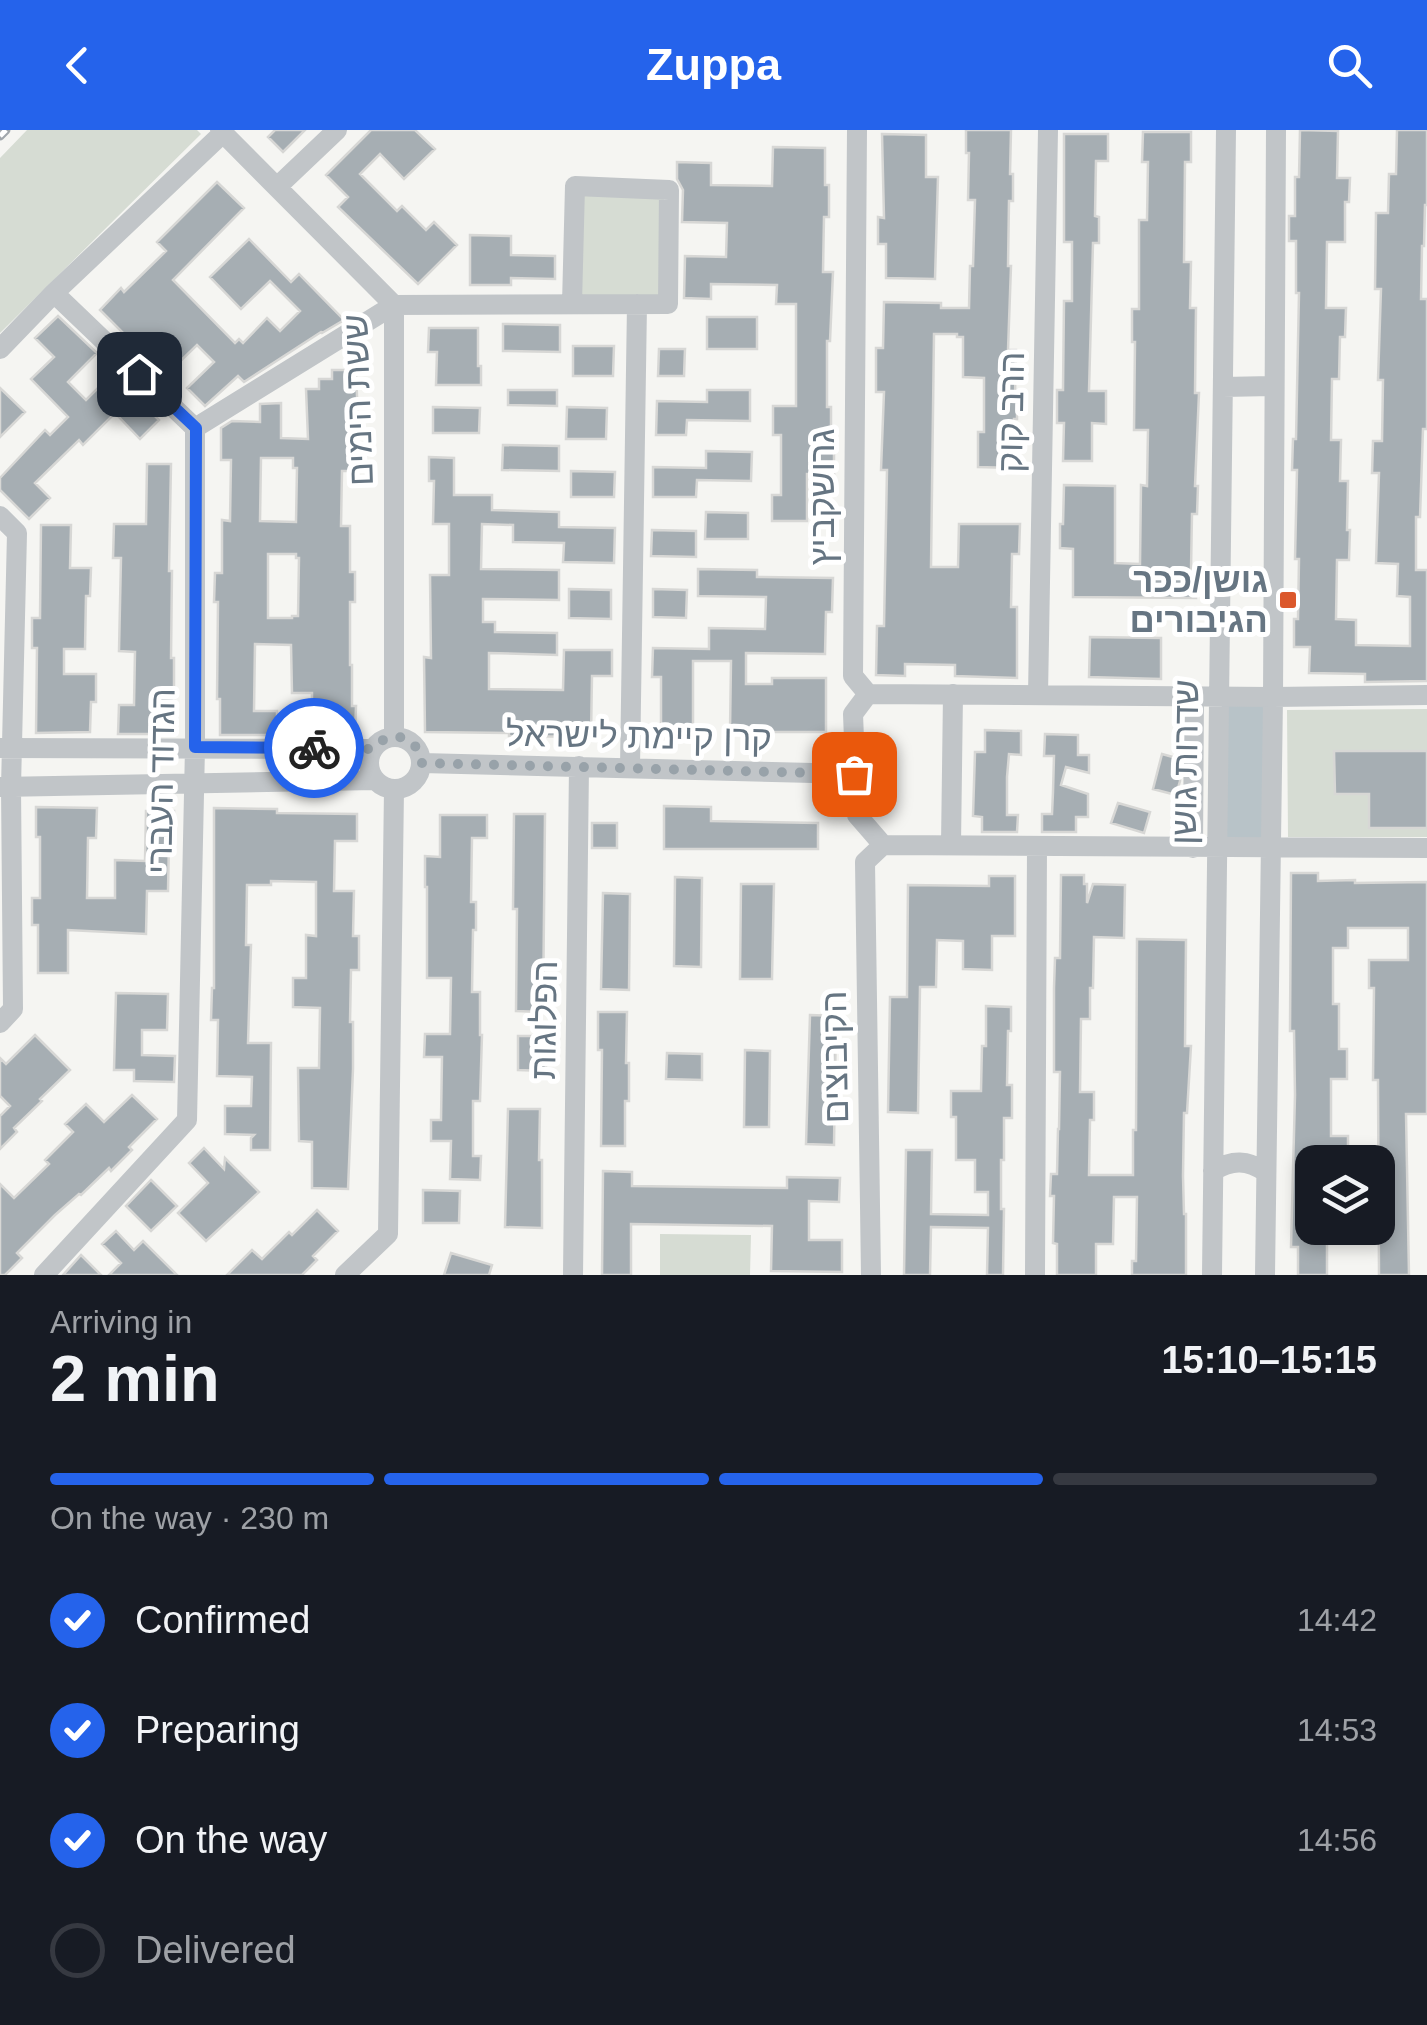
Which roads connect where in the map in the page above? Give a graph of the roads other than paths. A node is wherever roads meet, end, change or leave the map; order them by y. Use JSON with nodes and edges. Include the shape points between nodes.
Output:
{"nodes":[{"id":1,"x":337,"y":130,"type":"edge"},
{"id":2,"x":857,"y":130,"type":"edge"},
{"id":3,"x":1048,"y":130,"type":"edge"},
{"id":4,"x":1226,"y":130,"type":"edge"},
{"id":5,"x":1276,"y":130,"type":"edge"},
{"id":6,"x":222,"y":131,"type":"edge"},
{"id":7,"x":277,"y":187,"type":"junction"},
{"id":8,"x":54,"y":293,"type":"junction"},
{"id":9,"x":572,"y":304,"type":"junction"},
{"id":10,"x":636,"y":304,"type":"junction"},
{"id":11,"x":394,"y":305,"type":"junction"},
{"id":12,"x":0,"y":349,"type":"edge"},
{"id":13,"x":1274,"y":386,"type":"junction"},
{"id":14,"x":1223,"y":387,"type":"junction"},
{"id":15,"x":196,"y":428,"type":"junction"},
{"id":16,"x":0,"y":516,"type":"edge"},
{"id":17,"x":868,"y":694,"type":"junction"},
{"id":18,"x":953,"y":694,"type":"junction"},
{"id":19,"x":1038,"y":694,"type":"junction"},
{"id":20,"x":1427,"y":695,"type":"edge"},
{"id":21,"x":1194,"y":696,"type":"junction"},
{"id":22,"x":1218,"y":696,"type":"junction"},
{"id":23,"x":1273,"y":697,"type":"junction"},
{"id":24,"x":394,"y":736,"type":"junction"},
{"id":25,"x":195,"y":747,"type":"junction"},
{"id":26,"x":6,"y":748,"type":"edge"},
{"id":27,"x":372,"y":749,"type":"junction"},
{"id":28,"x":422,"y":763,"type":"junction"},
{"id":29,"x":579,"y":766,"type":"junction"},
{"id":30,"x":630,"y":768,"type":"junction"},
{"id":31,"x":854,"y":774,"type":"junction"},
{"id":32,"x":194,"y":784,"type":"junction"},
{"id":33,"x":385,"y":785,"type":"junction"},
{"id":34,"x":6,"y":787,"type":"edge"},
{"id":35,"x":883,"y":845,"type":"junction"},
{"id":36,"x":952,"y":845,"type":"junction"},
{"id":37,"x":1037,"y":846,"type":"junction"},
{"id":38,"x":1193,"y":848,"type":"junction"},
{"id":39,"x":1216,"y":848,"type":"junction"},
{"id":40,"x":1271,"y":848,"type":"junction"},
{"id":41,"x":1427,"y":848,"type":"edge"},
{"id":42,"x":0,"y":1023,"type":"edge"},
{"id":43,"x":1213,"y":1171,"type":"junction"},
{"id":44,"x":1266,"y":1172,"type":"junction"},
{"id":45,"x":44,"y":1275,"type":"edge"},
{"id":46,"x":346,"y":1275,"type":"edge"},
{"id":47,"x":573,"y":1275,"type":"edge"},
{"id":48,"x":871,"y":1275,"type":"edge"},
{"id":49,"x":1036,"y":1275,"type":"edge"},
{"id":50,"x":1212,"y":1275,"type":"edge"},
{"id":51,"x":1265,"y":1275,"type":"edge"}],
"edges":[{"from":1,"to":7,"type":"street"},
{"from":2,"to":17,"type":"street","name":"גרושקביץ","via":[[853,676]]},
{"from":3,"to":19,"type":"street","name":"הרב קוק"},
{"from":4,"to":14,"type":"street","name":"שדרות גושן"},
{"from":5,"to":13,"type":"street"},
{"from":6,"to":7,"type":"street","name":"ששת הימים"},
{"from":6,"to":8,"type":"street"},
{"from":7,"to":11,"type":"street","name":"ששת הימים"},
{"from":8,"to":12,"type":"street"},
{"from":8,"to":15,"type":"street"},
{"from":9,"to":10,"type":"street"},
{"from":9,"to":10,"type":"street","via":[[575,186],[669,190],[668,304]]},
{"from":9,"to":11,"type":"street"},
{"from":10,"to":30,"type":"street"},
{"from":11,"to":15,"type":"street"},
{"from":11,"to":24,"type":"street","name":"ששת הימים"},
{"from":13,"to":14,"type":"street"},
{"from":13,"to":23,"type":"street"},
{"from":14,"to":22,"type":"street","name":"שדרות גושן"},
{"from":15,"to":25,"type":"street","name":"הגדוד העברי"},
{"from":16,"to":26,"type":"street","via":[[17,533]]},
{"from":17,"to":18,"type":"street"},
{"from":17,"to":31,"type":"street","via":[[852,714]]},
{"from":18,"to":19,"type":"street"},
{"from":18,"to":36,"type":"street"},
{"from":19,"to":21,"type":"street"},
{"from":20,"to":23,"type":"street"},
{"from":21,"to":22,"type":"street"},
{"from":21,"to":38,"type":"street"},
{"from":22,"to":23,"type":"street"},
{"from":22,"to":39,"type":"street","name":"שדרות גושן"},
{"from":23,"to":40,"type":"street"},
{"from":24,"to":27,"type":"street"},
{"from":24,"to":28,"type":"street","via":[[417,747]]},
{"from":25,"to":26,"type":"street"},
{"from":25,"to":27,"type":"street"},
{"from":25,"to":32,"type":"street","name":"הגדוד העברי"},
{"from":26,"to":34,"type":"street"},
{"from":27,"to":33,"type":"street","via":[[368,765]]},
{"from":28,"to":29,"type":"street","name":"קרן קיימת לישראל"},
{"from":28,"to":33,"type":"street","via":[[403,788]]},
{"from":29,"to":30,"type":"street","name":"קרן קיימת לישראל"},
{"from":29,"to":47,"type":"street","name":"הפלוגות"},
{"from":30,"to":31,"type":"street","name":"קרן קיימת לישראל"},
{"from":31,"to":35,"type":"street","via":[[857,815]]},
{"from":32,"to":33,"type":"street"},
{"from":32,"to":34,"type":"street"},
{"from":32,"to":45,"type":"street","name":"הגדוד העברי","via":[[187,1120]]},
{"from":33,"to":46,"type":"street","via":[[388,1234]]},
{"from":34,"to":42,"type":"street","via":[[13,1009]]},
{"from":35,"to":36,"type":"street"},
{"from":35,"to":48,"type":"street","name":"הקיבוצים","via":[[865,862]]},
{"from":36,"to":37,"type":"street"},
{"from":37,"to":38,"type":"street"},
{"from":37,"to":49,"type":"street"},
{"from":38,"to":39,"type":"street"},
{"from":39,"to":40,"type":"street"},
{"from":39,"to":43,"type":"street","name":"שדרות גושן"},
{"from":40,"to":41,"type":"street"},
{"from":40,"to":44,"type":"street"},
{"from":43,"to":44,"type":"street","via":[[1240,1161]]},
{"from":43,"to":50,"type":"street","name":"שדרות גושן"},
{"from":44,"to":51,"type":"street"}]}
